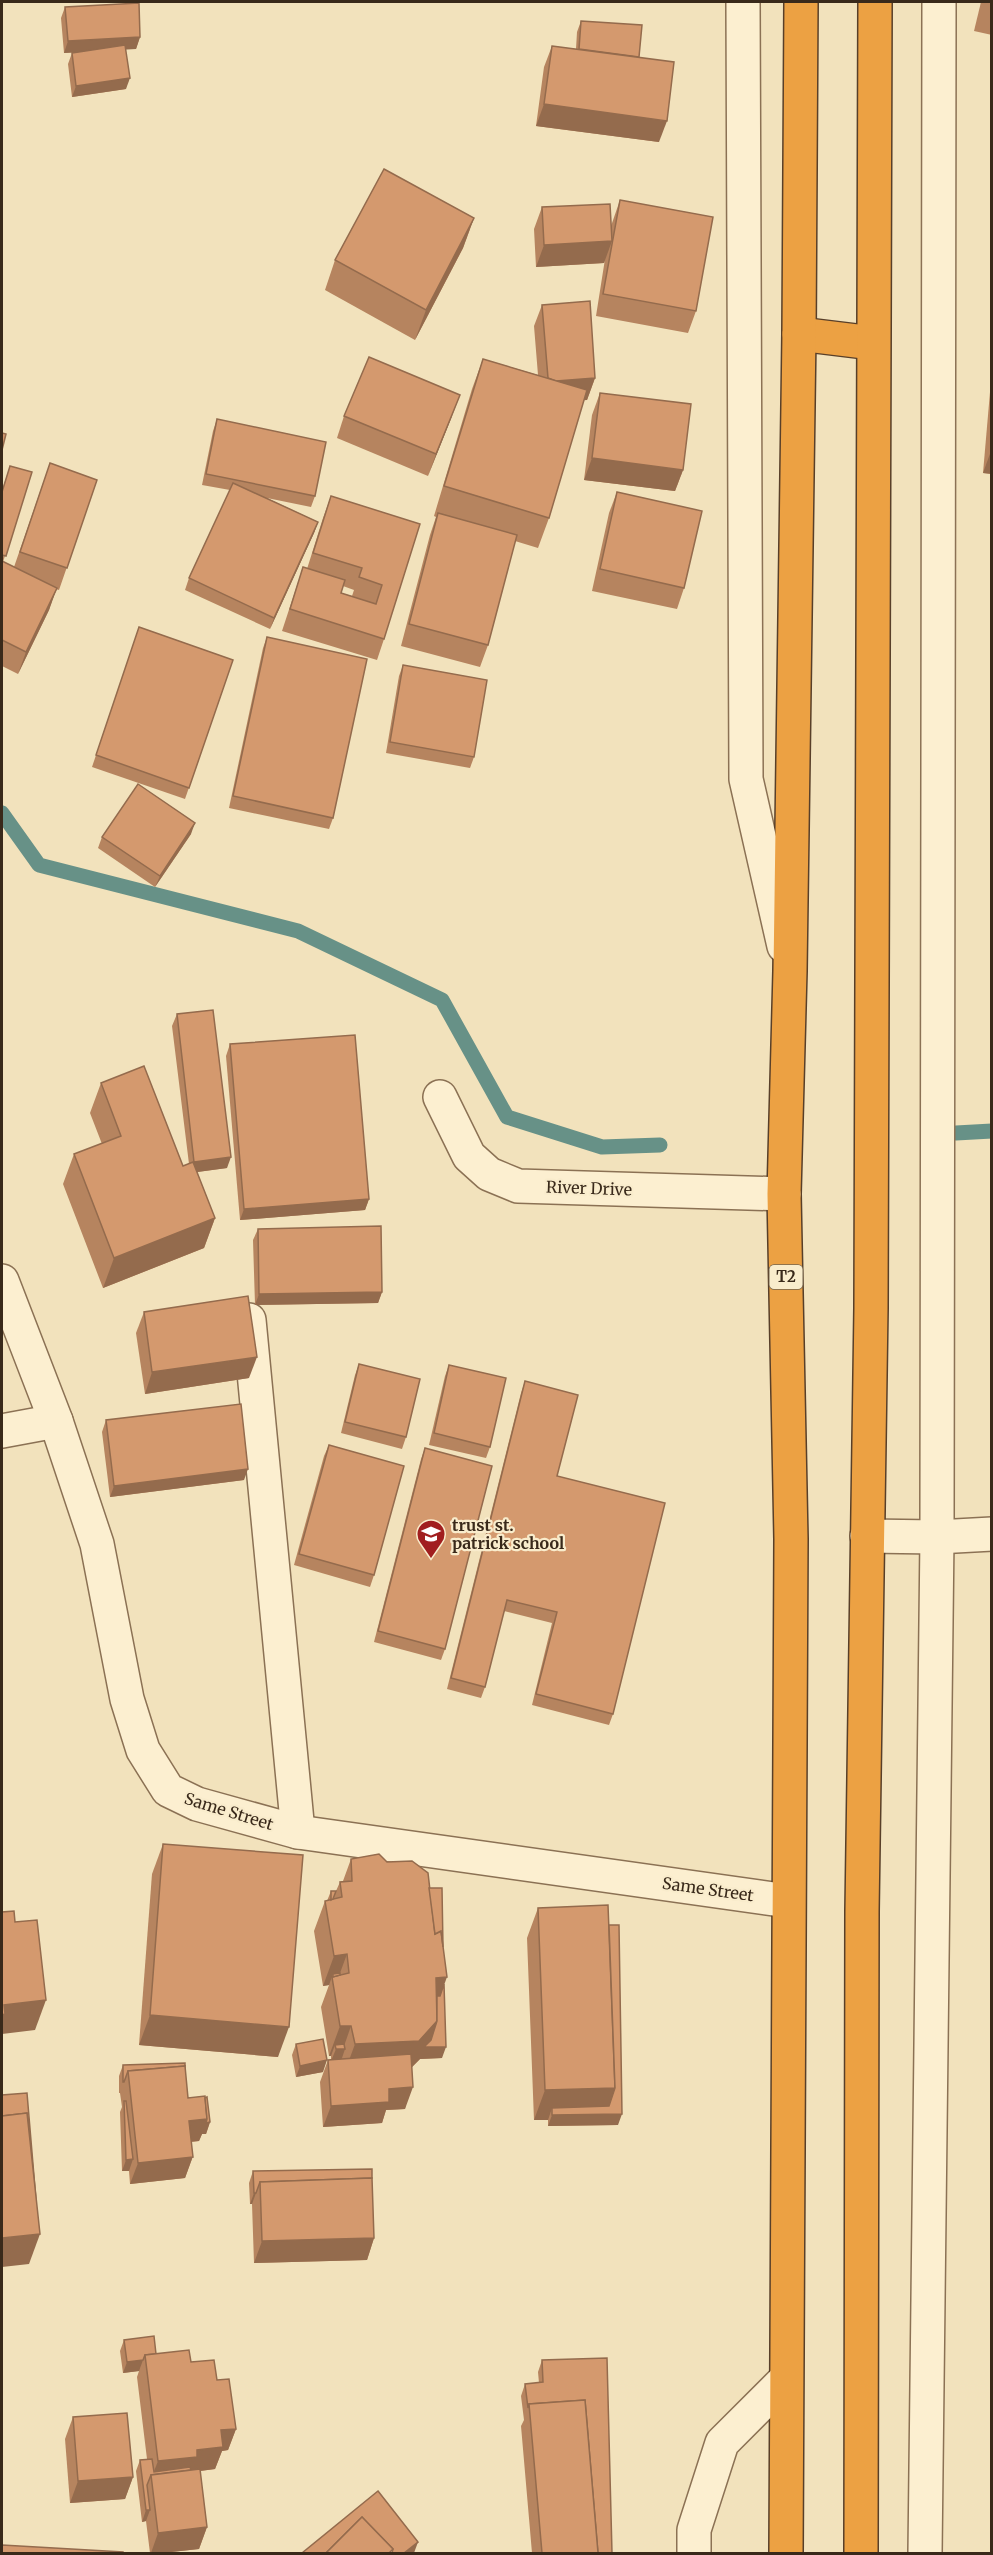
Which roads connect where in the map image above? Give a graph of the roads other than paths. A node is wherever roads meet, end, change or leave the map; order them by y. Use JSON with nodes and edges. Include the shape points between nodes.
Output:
{"nodes":[{"id":1,"x":743,"y":2,"type":"edge"},
{"id":2,"x":801,"y":2,"type":"edge"},
{"id":3,"x":874,"y":2,"type":"edge"},
{"id":4,"x":939,"y":2,"type":"edge"},
{"id":5,"x":799,"y":334,"type":"junction"},
{"id":6,"x":873,"y":343,"type":"junction"},
{"id":7,"x":790,"y":971,"type":"junction"},
{"id":8,"x":440,"y":1097,"type":"dead end"},
{"id":9,"x":784,"y":1194,"type":"junction"},
{"id":10,"x":2,"y":1281,"type":"edge"},
{"id":11,"x":248,"y":1310,"type":"edge"},
{"id":12,"x":56,"y":1421,"type":"junction"},
{"id":13,"x":2,"y":1431,"type":"edge"},
{"id":14,"x":992,"y":1534,"type":"edge"},
{"id":15,"x":867,"y":1536,"type":"junction"},
{"id":16,"x":937,"y":1537,"type":"junction"},
{"id":17,"x":298,"y":1832,"type":"junction"},
{"id":18,"x":788,"y":1901,"type":"junction"},
{"id":19,"x":785,"y":2380,"type":"junction"},
{"id":20,"x":694,"y":2553,"type":"edge"},
{"id":21,"x":786,"y":2553,"type":"edge"},
{"id":22,"x":861,"y":2553,"type":"edge"},
{"id":23,"x":925,"y":2553,"type":"edge"}],
"edges":[{"from":1,"to":7,"type":"street","via":[[746,779]]},
{"from":2,"to":5,"type":"highway","number":"T2"},
{"from":3,"to":6,"type":"highway"},
{"from":4,"to":16,"type":"street"},
{"from":5,"to":6,"type":"highway"},
{"from":5,"to":7,"type":"highway","number":"T2"},
{"from":6,"to":15,"type":"highway"},
{"from":7,"to":9,"type":"highway","number":"T2"},
{"from":8,"to":9,"type":"street","name":"River Drive","via":[[468,1156],[489,1174],[518,1186]]},
{"from":9,"to":18,"type":"highway","number":"T2","via":[[791,1539]]},
{"from":10,"to":12,"type":"street","name":"Same Street"},
{"from":11,"to":17,"type":"street"},
{"from":12,"to":13,"type":"street"},
{"from":12,"to":17,"type":"street","name":"Same Street","via":[[96,1544],[127,1699],[143,1750],[168,1790],[197,1804]]},
{"from":14,"to":16,"type":"street"},
{"from":15,"to":16,"type":"street"},
{"from":15,"to":22,"type":"highway"},
{"from":16,"to":23,"type":"street"},
{"from":17,"to":18,"type":"street","name":"Same Street"},
{"from":18,"to":19,"type":"highway","number":"T2"},
{"from":19,"to":20,"type":"street","via":[[722,2443],[694,2530]]},
{"from":19,"to":21,"type":"highway","number":"T2"}]}
